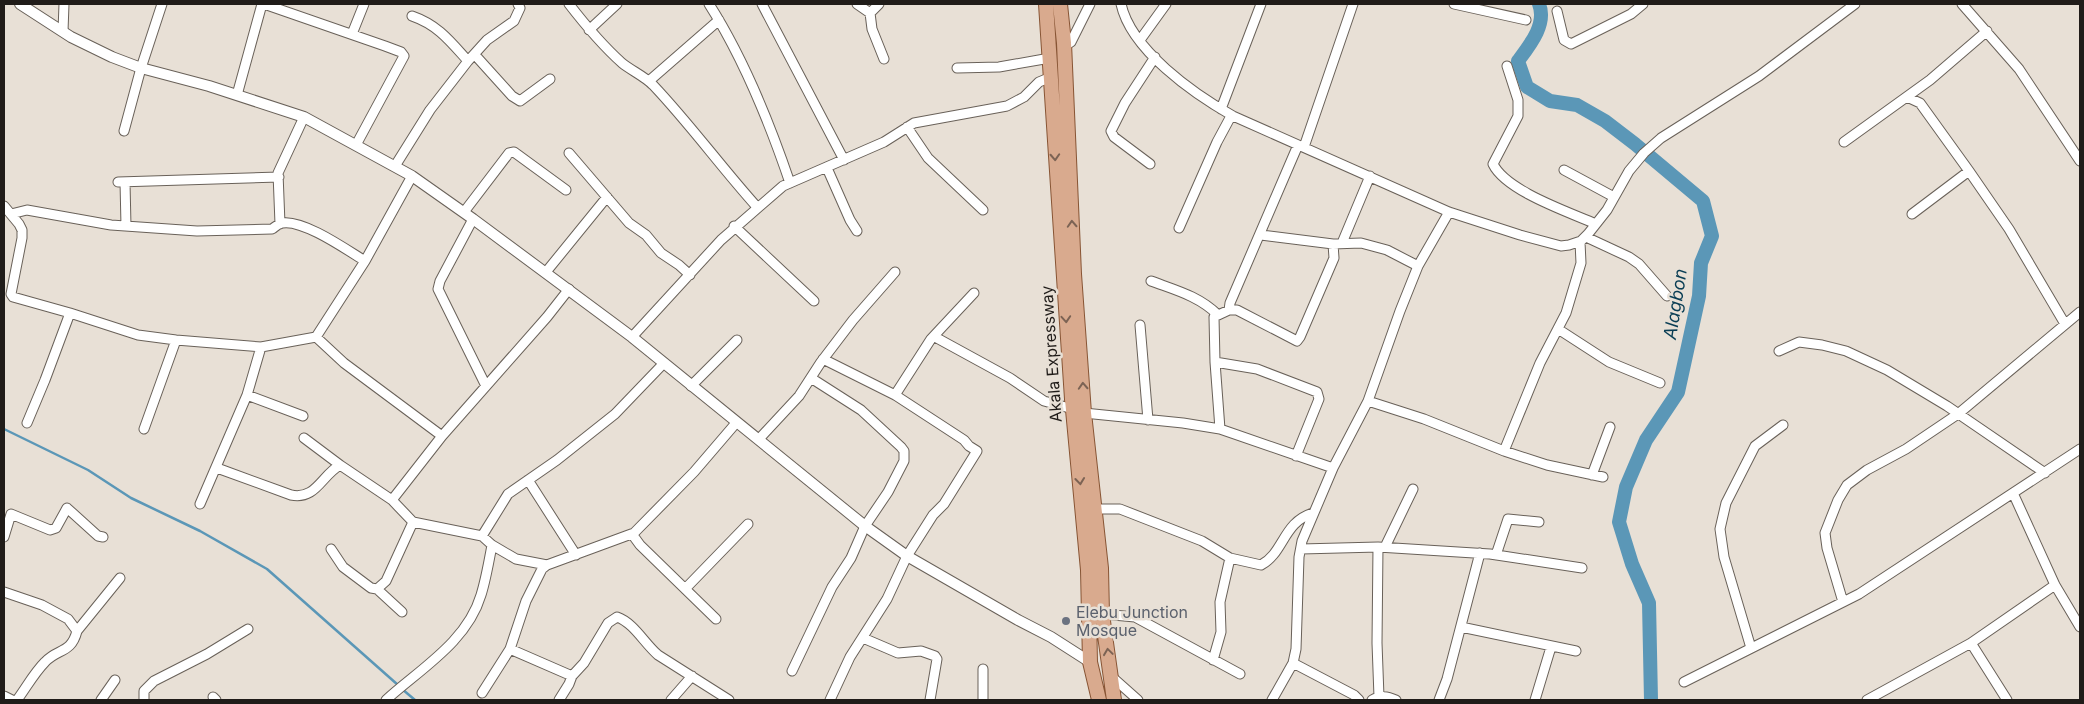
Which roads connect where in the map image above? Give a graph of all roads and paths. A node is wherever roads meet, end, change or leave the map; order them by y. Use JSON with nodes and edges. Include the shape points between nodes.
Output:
{"nodes":[{"id":1,"x":20,"y":4,"type":"edge"},
{"id":2,"x":64,"y":4,"type":"edge"},
{"id":3,"x":162,"y":4,"type":"edge"},
{"id":4,"x":263,"y":4,"type":"edge"},
{"id":5,"x":364,"y":4,"type":"edge"},
{"id":6,"x":518,"y":4,"type":"edge"},
{"id":7,"x":569,"y":4,"type":"edge"},
{"id":8,"x":617,"y":4,"type":"edge"},
{"id":9,"x":712,"y":4,"type":"edge"},
{"id":10,"x":762,"y":4,"type":"edge"},
{"id":11,"x":857,"y":4,"type":"edge"},
{"id":12,"x":879,"y":4,"type":"edge"},
{"id":13,"x":1046,"y":4,"type":"edge"},
{"id":14,"x":1060,"y":4,"type":"edge"},
{"id":15,"x":1090,"y":4,"type":"edge"},
{"id":16,"x":1121,"y":4,"type":"edge"},
{"id":17,"x":1166,"y":4,"type":"edge"},
{"id":18,"x":1261,"y":4,"type":"edge"},
{"id":19,"x":1353,"y":4,"type":"edge"},
{"id":20,"x":1454,"y":4,"type":"edge"},
{"id":21,"x":1643,"y":4,"type":"edge"},
{"id":22,"x":1962,"y":4,"type":"edge"},
{"id":23,"x":1852,"y":5,"type":"edge"},
{"id":24,"x":1557,"y":11,"type":"dead end"},
{"id":25,"x":870,"y":13,"type":"junction"},
{"id":26,"x":412,"y":16,"type":"dead end"},
{"id":27,"x":719,"y":20,"type":"junction"},
{"id":28,"x":1526,"y":20,"type":"dead end"},
{"id":29,"x":589,"y":30,"type":"junction"},
{"id":30,"x":63,"y":31,"type":"junction"},
{"id":31,"x":1987,"y":31,"type":"junction"},
{"id":32,"x":352,"y":34,"type":"junction"},
{"id":33,"x":1140,"y":40,"type":"junction"},
{"id":34,"x":1064,"y":43,"type":"junction"},
{"id":35,"x":1155,"y":57,"type":"junction"},
{"id":36,"x":472,"y":58,"type":"junction"},
{"id":37,"x":1050,"y":58,"type":"junction"},
{"id":38,"x":884,"y":59,"type":"dead end"},
{"id":39,"x":1507,"y":66,"type":"dead end"},
{"id":40,"x":141,"y":68,"type":"junction"},
{"id":41,"x":956,"y":68,"type":"dead end"},
{"id":42,"x":1051,"y":77,"type":"junction"},
{"id":43,"x":550,"y":79,"type":"dead end"},
{"id":44,"x":649,"y":81,"type":"junction"},
{"id":45,"x":1923,"y":85,"type":"junction"},
{"id":46,"x":238,"y":95,"type":"junction"},
{"id":47,"x":1907,"y":97,"type":"junction"},
{"id":48,"x":1920,"y":103,"type":"junction"},
{"id":49,"x":1221,"y":110,"type":"junction"},
{"id":50,"x":1231,"y":116,"type":"junction"},
{"id":51,"x":304,"y":117,"type":"junction"},
{"id":52,"x":1060,"y":123,"type":"junction"},
{"id":53,"x":907,"y":127,"type":"junction"},
{"id":54,"x":124,"y":131,"type":"dead end"},
{"id":55,"x":1844,"y":142,"type":"dead end"},
{"id":56,"x":356,"y":145,"type":"junction"},
{"id":57,"x":1301,"y":146,"type":"junction"},
{"id":58,"x":570,"y":153,"type":"dead end"},
{"id":59,"x":844,"y":160,"type":"junction"},
{"id":60,"x":2080,"y":161,"type":"edge"},
{"id":61,"x":1150,"y":164,"type":"dead end"},
{"id":62,"x":395,"y":166,"type":"junction"},
{"id":63,"x":828,"y":168,"type":"junction"},
{"id":64,"x":1564,"y":170,"type":"dead end"},
{"id":65,"x":1969,"y":171,"type":"junction"},
{"id":66,"x":412,"y":176,"type":"junction"},
{"id":67,"x":1370,"y":176,"type":"junction"},
{"id":68,"x":278,"y":177,"type":"junction"},
{"id":69,"x":790,"y":183,"type":"junction"},
{"id":70,"x":566,"y":190,"type":"dead end"},
{"id":71,"x":607,"y":197,"type":"junction"},
{"id":72,"x":1614,"y":198,"type":"junction"},
{"id":73,"x":4,"y":206,"type":"edge"},
{"id":74,"x":757,"y":207,"type":"junction"},
{"id":75,"x":983,"y":210,"type":"dead end"},
{"id":76,"x":464,"y":212,"type":"junction"},
{"id":77,"x":1449,"y":212,"type":"junction"},
{"id":78,"x":11,"y":214,"type":"junction"},
{"id":79,"x":1912,"y":214,"type":"dead end"},
{"id":80,"x":473,"y":219,"type":"junction"},
{"id":81,"x":280,"y":224,"type":"junction"},
{"id":82,"x":1596,"y":224,"type":"junction"},
{"id":83,"x":126,"y":226,"type":"junction"},
{"id":84,"x":734,"y":226,"type":"junction"},
{"id":85,"x":1179,"y":228,"type":"dead end"},
{"id":86,"x":858,"y":231,"type":"dead end"},
{"id":87,"x":1261,"y":235,"type":"junction"},
{"id":88,"x":1582,"y":239,"type":"junction"},
{"id":89,"x":1338,"y":244,"type":"junction"},
{"id":90,"x":366,"y":261,"type":"junction"},
{"id":91,"x":1418,"y":266,"type":"junction"},
{"id":92,"x":546,"y":272,"type":"junction"},
{"id":93,"x":895,"y":272,"type":"dead end"},
{"id":94,"x":690,"y":275,"type":"junction"},
{"id":95,"x":1151,"y":282,"type":"dead end"},
{"id":96,"x":569,"y":289,"type":"junction"},
{"id":97,"x":974,"y":293,"type":"dead end"},
{"id":98,"x":1667,"y":296,"type":"dead end"},
{"id":99,"x":814,"y":301,"type":"dead end"},
{"id":100,"x":1229,"y":310,"type":"junction"},
{"id":101,"x":2080,"y":312,"type":"edge"},
{"id":102,"x":70,"y":313,"type":"junction"},
{"id":103,"x":1218,"y":315,"type":"junction"},
{"id":104,"x":2065,"y":324,"type":"junction"},
{"id":105,"x":1140,"y":325,"type":"dead end"},
{"id":106,"x":1558,"y":329,"type":"junction"},
{"id":107,"x":935,"y":336,"type":"junction"},
{"id":108,"x":316,"y":337,"type":"junction"},
{"id":109,"x":632,"y":337,"type":"junction"},
{"id":110,"x":176,"y":340,"type":"junction"},
{"id":111,"x":737,"y":340,"type":"dead end"},
{"id":112,"x":261,"y":347,"type":"junction"},
{"id":113,"x":1779,"y":352,"type":"dead end"},
{"id":114,"x":824,"y":359,"type":"junction"},
{"id":115,"x":1215,"y":362,"type":"junction"},
{"id":116,"x":664,"y":363,"type":"junction"},
{"id":117,"x":811,"y":378,"type":"junction"},
{"id":118,"x":1660,"y":383,"type":"dead end"},
{"id":119,"x":486,"y":386,"type":"junction"},
{"id":120,"x":691,"y":386,"type":"junction"},
{"id":121,"x":247,"y":395,"type":"junction"},
{"id":122,"x":895,"y":395,"type":"junction"},
{"id":123,"x":1368,"y":401,"type":"junction"},
{"id":124,"x":1078,"y":411,"type":"junction"},
{"id":125,"x":1958,"y":414,"type":"junction"},
{"id":126,"x":302,"y":416,"type":"dead end"},
{"id":127,"x":1148,"y":420,"type":"junction"},
{"id":128,"x":26,"y":423,"type":"dead end"},
{"id":129,"x":736,"y":423,"type":"junction"},
{"id":130,"x":1783,"y":425,"type":"dead end"},
{"id":131,"x":1610,"y":427,"type":"dead end"},
{"id":132,"x":144,"y":429,"type":"dead end"},
{"id":133,"x":1220,"y":430,"type":"junction"},
{"id":134,"x":442,"y":436,"type":"junction"},
{"id":135,"x":304,"y":438,"type":"dead end"},
{"id":136,"x":759,"y":439,"type":"junction"},
{"id":137,"x":2080,"y":449,"type":"edge"},
{"id":138,"x":1504,"y":451,"type":"junction"},
{"id":139,"x":1296,"y":456,"type":"junction"},
{"id":140,"x":340,"y":465,"type":"junction"},
{"id":141,"x":217,"y":468,"type":"junction"},
{"id":142,"x":1333,"y":468,"type":"junction"},
{"id":143,"x":2044,"y":473,"type":"junction"},
{"id":144,"x":1592,"y":475,"type":"junction"},
{"id":145,"x":1603,"y":477,"type":"dead end"},
{"id":146,"x":528,"y":480,"type":"junction"},
{"id":147,"x":1413,"y":488,"type":"dead end"},
{"id":148,"x":2013,"y":494,"type":"junction"},
{"id":149,"x":392,"y":500,"type":"junction"},
{"id":150,"x":200,"y":504,"type":"dead end"},
{"id":151,"x":1095,"y":509,"type":"junction"},
{"id":152,"x":1313,"y":513,"type":"junction"},
{"id":153,"x":413,"y":522,"type":"junction"},
{"id":154,"x":1539,"y":522,"type":"dead end"},
{"id":155,"x":748,"y":524,"type":"dead end"},
{"id":156,"x":864,"y":526,"type":"junction"},
{"id":157,"x":632,"y":534,"type":"junction"},
{"id":158,"x":482,"y":536,"type":"junction"},
{"id":159,"x":4,"y":537,"type":"edge"},
{"id":160,"x":103,"y":537,"type":"dead end"},
{"id":161,"x":492,"y":545,"type":"junction"},
{"id":162,"x":1382,"y":547,"type":"junction"},
{"id":163,"x":331,"y":549,"type":"dead end"},
{"id":164,"x":1301,"y":549,"type":"junction"},
{"id":165,"x":1480,"y":553,"type":"junction"},
{"id":166,"x":576,"y":555,"type":"junction"},
{"id":167,"x":1496,"y":555,"type":"junction"},
{"id":168,"x":907,"y":556,"type":"junction"},
{"id":169,"x":1230,"y":558,"type":"junction"},
{"id":170,"x":547,"y":565,"type":"junction"},
{"id":171,"x":1582,"y":568,"type":"dead end"},
{"id":172,"x":1094,"y":569,"type":"junction"},
{"id":173,"x":120,"y":578,"type":"dead end"},
{"id":174,"x":2055,"y":585,"type":"junction"},
{"id":175,"x":377,"y":588,"type":"junction"},
{"id":176,"x":685,"y":589,"type":"junction"},
{"id":177,"x":4,"y":592,"type":"edge"},
{"id":178,"x":1844,"y":602,"type":"junction"},
{"id":179,"x":402,"y":612,"type":"dead end"},
{"id":180,"x":1102,"y":614,"type":"junction"},
{"id":181,"x":716,"y":619,"type":"dead end"},
{"id":182,"x":1461,"y":627,"type":"junction"},
{"id":183,"x":2080,"y":627,"type":"edge"},
{"id":184,"x":248,"y":629,"type":"dead end"},
{"id":185,"x":77,"y":631,"type":"junction"},
{"id":186,"x":863,"y":638,"type":"junction"},
{"id":187,"x":1971,"y":643,"type":"junction"},
{"id":188,"x":1551,"y":647,"type":"junction"},
{"id":189,"x":1751,"y":648,"type":"junction"},
{"id":190,"x":510,"y":649,"type":"junction"},
{"id":191,"x":1576,"y":651,"type":"dead end"},
{"id":192,"x":1213,"y":660,"type":"junction"},
{"id":193,"x":1090,"y":662,"type":"junction"},
{"id":194,"x":1293,"y":662,"type":"junction"},
{"id":195,"x":983,"y":668,"type":"dead end"},
{"id":196,"x":792,"y":671,"type":"dead end"},
{"id":197,"x":1240,"y":674,"type":"dead end"},
{"id":198,"x":572,"y":676,"type":"junction"},
{"id":199,"x":692,"y":676,"type":"junction"},
{"id":200,"x":1111,"y":676,"type":"junction"},
{"id":201,"x":115,"y":680,"type":"dead end"},
{"id":202,"x":1684,"y":682,"type":"dead end"},
{"id":203,"x":482,"y":693,"type":"dead end"},
{"id":204,"x":4,"y":696,"type":"edge"},
{"id":205,"x":1376,"y":698,"type":"edge"},
{"id":206,"x":1096,"y":699,"type":"edge"},
{"id":207,"x":12,"y":700,"type":"edge"},
{"id":208,"x":17,"y":700,"type":"edge"},
{"id":209,"x":101,"y":700,"type":"edge"},
{"id":210,"x":144,"y":700,"type":"edge"},
{"id":211,"x":386,"y":700,"type":"edge"},
{"id":212,"x":559,"y":700,"type":"edge"},
{"id":213,"x":671,"y":700,"type":"edge"},
{"id":214,"x":729,"y":700,"type":"edge"},
{"id":215,"x":830,"y":700,"type":"edge"},
{"id":216,"x":930,"y":700,"type":"edge"},
{"id":217,"x":984,"y":700,"type":"edge"},
{"id":218,"x":1114,"y":700,"type":"edge"},
{"id":219,"x":1138,"y":700,"type":"edge"},
{"id":220,"x":1272,"y":700,"type":"edge"},
{"id":221,"x":1360,"y":700,"type":"edge"},
{"id":222,"x":1396,"y":700,"type":"edge"},
{"id":223,"x":1439,"y":700,"type":"edge"},
{"id":224,"x":1536,"y":700,"type":"edge"},
{"id":225,"x":1869,"y":700,"type":"edge"},
{"id":226,"x":2007,"y":700,"type":"edge"}],
"edges":[{"from":1,"to":30,"type":"street"},
{"from":2,"to":30,"type":"street"},
{"from":3,"to":40,"type":"street"},
{"from":4,"to":32,"type":"street"},
{"from":4,"to":46,"type":"street"},
{"from":5,"to":32,"type":"street"},
{"from":6,"to":36,"type":"street","via":[[520,8],[514,21],[487,40]]},
{"from":7,"to":29,"type":"street"},
{"from":8,"to":29,"type":"street"},
{"from":9,"to":27,"type":"street"},
{"from":10,"to":59,"type":"street"},
{"from":11,"to":25,"type":"street"},
{"from":12,"to":25,"type":"street"},
{"from":13,"to":37,"type":"main road","name":"Akala Expressway"},
{"from":14,"to":34,"type":"main road","name":"Akala Expressway"},
{"from":15,"to":34,"type":"street","via":[[1071,42]]},
{"from":16,"to":33,"type":"street"},
{"from":17,"to":33,"type":"street"},
{"from":18,"to":49,"type":"street"},
{"from":19,"to":57,"type":"street"},
{"from":20,"to":28,"type":"street"},
{"from":21,"to":24,"type":"street","via":[[1631,14],[1571,44],[1564,40]]},
{"from":22,"to":31,"type":"street"},
{"from":23,"to":72,"type":"street","via":[[1759,76],[1661,138],[1629,171]]},
{"from":25,"to":38,"type":"street","via":[[872,29]]},
{"from":26,"to":36,"type":"street","via":[[429,22]]},
{"from":27,"to":44,"type":"street"},
{"from":27,"to":69,"type":"street","via":[[771,128]]},
{"from":29,"to":44,"type":"street","via":[[625,65]]},
{"from":30,"to":40,"type":"street"},
{"from":31,"to":45,"type":"street"},
{"from":31,"to":60,"type":"street","via":[[2019,69]]},
{"from":32,"to":56,"type":"street","via":[[401,52],[404,56]]},
{"from":33,"to":35,"type":"street"},
{"from":34,"to":52,"type":"main road","name":"Akala Expressway"},
{"from":35,"to":49,"type":"street","via":[[1188,87]]},
{"from":35,"to":61,"type":"street","via":[[1111,131],[1114,137]]},
{"from":36,"to":43,"type":"street","via":[[520,101]]},
{"from":36,"to":62,"type":"street","via":[[430,110]]},
{"from":37,"to":41,"type":"street","via":[[999,67]]},
{"from":37,"to":42,"type":"main road","name":"Akala Expressway"},
{"from":39,"to":82,"type":"street","via":[[1519,107],[1518,116],[1493,164],[1495,169],[1510,183],[1539,199]]},
{"from":40,"to":46,"type":"street"},
{"from":40,"to":54,"type":"street"},
{"from":42,"to":52,"type":"main road","name":"Akala Expressway"},
{"from":42,"to":53,"type":"street","via":[[1007,106]]},
{"from":44,"to":74,"type":"street","via":[[686,120]]},
{"from":45,"to":47,"type":"street"},
{"from":45,"to":48,"type":"street"},
{"from":46,"to":51,"type":"street"},
{"from":47,"to":48,"type":"street"},
{"from":47,"to":55,"type":"street"},
{"from":48,"to":65,"type":"street"},
{"from":49,"to":50,"type":"street"},
{"from":50,"to":57,"type":"street"},
{"from":50,"to":85,"type":"street"},
{"from":51,"to":56,"type":"street"},
{"from":51,"to":68,"type":"street"},
{"from":52,"to":124,"type":"main road","name":"Akala Expressway"},
{"from":53,"to":59,"type":"street","via":[[884,142]]},
{"from":53,"to":75,"type":"street","via":[[928,158]]},
{"from":56,"to":62,"type":"street"},
{"from":57,"to":67,"type":"street"},
{"from":57,"to":87,"type":"street"},
{"from":58,"to":71,"type":"street"},
{"from":59,"to":63,"type":"street"},
{"from":62,"to":66,"type":"street"},
{"from":63,"to":69,"type":"street"},
{"from":63,"to":86,"type":"street"},
{"from":64,"to":72,"type":"street"},
{"from":65,"to":79,"type":"street"},
{"from":65,"to":104,"type":"street"},
{"from":66,"to":76,"type":"street"},
{"from":66,"to":90,"type":"street"},
{"from":67,"to":77,"type":"street"},
{"from":67,"to":89,"type":"street"},
{"from":68,"to":81,"type":"street"},
{"from":68,"to":83,"type":"street","via":[[121,182]]},
{"from":69,"to":74,"type":"street"},
{"from":70,"to":76,"type":"street","via":[[514,152],[509,153]]},
{"from":71,"to":92,"type":"street"},
{"from":71,"to":94,"type":"street","via":[[661,254]]},
{"from":72,"to":82,"type":"street"},
{"from":73,"to":78,"type":"street"},
{"from":74,"to":84,"type":"street"},
{"from":76,"to":80,"type":"street"},
{"from":77,"to":88,"type":"street","via":[[1561,246]]},
{"from":77,"to":91,"type":"street"},
{"from":78,"to":83,"type":"street","via":[[37,211]]},
{"from":78,"to":102,"type":"street","via":[[22,230],[22,238],[11,294]]},
{"from":80,"to":92,"type":"street"},
{"from":80,"to":119,"type":"street","via":[[438,289]]},
{"from":81,"to":83,"type":"street","via":[[272,229],[198,232]]},
{"from":81,"to":90,"type":"street","via":[[307,228]]},
{"from":82,"to":88,"type":"street"},
{"from":84,"to":94,"type":"street"},
{"from":84,"to":99,"type":"street"},
{"from":87,"to":89,"type":"street"},
{"from":87,"to":100,"type":"street"},
{"from":88,"to":98,"type":"street","via":[[1639,264]]},
{"from":88,"to":106,"type":"street","via":[[1581,263]]},
{"from":89,"to":91,"type":"street","via":[[1361,243],[1387,250]]},
{"from":89,"to":100,"type":"street","via":[[1297,341],[1237,310]]},
{"from":90,"to":108,"type":"street"},
{"from":91,"to":123,"type":"street"},
{"from":92,"to":96,"type":"street"},
{"from":93,"to":114,"type":"street"},
{"from":94,"to":109,"type":"street"},
{"from":95,"to":103,"type":"street","via":[[1193,297]]},
{"from":96,"to":109,"type":"street"},
{"from":96,"to":119,"type":"street"},
{"from":97,"to":107,"type":"street"},
{"from":100,"to":103,"type":"street"},
{"from":101,"to":104,"type":"street"},
{"from":102,"to":110,"type":"street","via":[[138,335]]},
{"from":102,"to":128,"type":"street"},
{"from":103,"to":115,"type":"street","via":[[1214,319]]},
{"from":104,"to":125,"type":"street"},
{"from":105,"to":127,"type":"street"},
{"from":106,"to":118,"type":"street","via":[[1609,362]]},
{"from":106,"to":138,"type":"street","via":[[1540,363]]},
{"from":107,"to":122,"type":"street"},
{"from":107,"to":124,"type":"street","via":[[1044,401]]},
{"from":108,"to":112,"type":"street"},
{"from":108,"to":134,"type":"street","via":[[344,363]]},
{"from":109,"to":116,"type":"street"},
{"from":110,"to":112,"type":"street"},
{"from":110,"to":132,"type":"street"},
{"from":111,"to":120,"type":"street"},
{"from":112,"to":121,"type":"street"},
{"from":113,"to":125,"type":"street","via":[[1799,342],[1846,351],[1887,370]]},
{"from":114,"to":117,"type":"street"},
{"from":114,"to":122,"type":"street"},
{"from":115,"to":133,"type":"street"},
{"from":115,"to":139,"type":"street","via":[[1257,369],[1317,392],[1319,399]]},
{"from":116,"to":120,"type":"street"},
{"from":116,"to":146,"type":"street","via":[[615,414]]},
{"from":117,"to":136,"type":"street","via":[[799,396]]},
{"from":117,"to":156,"type":"street","via":[[861,410],[904,451],[904,460],[895,480]]},
{"from":119,"to":134,"type":"street"},
{"from":120,"to":129,"type":"street"},
{"from":121,"to":126,"type":"street"},
{"from":121,"to":141,"type":"street"},
{"from":122,"to":168,"type":"street","via":[[977,451]]},
{"from":123,"to":138,"type":"street"},
{"from":123,"to":142,"type":"street"},
{"from":124,"to":127,"type":"street"},
{"from":124,"to":151,"type":"main road","name":"Akala Expressway"},
{"from":124,"to":172,"type":"main road","name":"Akala Expressway","one_way":true},
{"from":125,"to":143,"type":"street"},
{"from":125,"to":178,"type":"street","via":[[1847,485],[1825,533]]},
{"from":127,"to":133,"type":"street"},
{"from":129,"to":136,"type":"street"},
{"from":129,"to":157,"type":"street","via":[[675,492]]},
{"from":130,"to":189,"type":"street","via":[[1755,446],[1726,503],[1720,529],[1724,557]]},
{"from":131,"to":144,"type":"street"},
{"from":133,"to":139,"type":"street"},
{"from":134,"to":149,"type":"street"},
{"from":135,"to":140,"type":"street"},
{"from":136,"to":156,"type":"street"},
{"from":137,"to":143,"type":"street"},
{"from":138,"to":144,"type":"street"},
{"from":139,"to":142,"type":"street"},
{"from":140,"to":141,"type":"street","via":[[303,497]]},
{"from":140,"to":149,"type":"street"},
{"from":141,"to":150,"type":"street"},
{"from":142,"to":152,"type":"street"},
{"from":143,"to":148,"type":"street"},
{"from":144,"to":145,"type":"street"},
{"from":146,"to":158,"type":"street","via":[[508,494]]},
{"from":146,"to":166,"type":"street"},
{"from":147,"to":162,"type":"street"},
{"from":148,"to":174,"type":"street"},
{"from":148,"to":178,"type":"street"},
{"from":149,"to":153,"type":"street"},
{"from":151,"to":169,"type":"street","via":[[1120,509],[1202,541]]},
{"from":151,"to":172,"type":"main road","name":"Akala Expressway"},
{"from":152,"to":164,"type":"street"},
{"from":152,"to":169,"type":"street","via":[[1299,518],[1261,565]]},
{"from":153,"to":158,"type":"street"},
{"from":153,"to":175,"type":"street","via":[[386,581]]},
{"from":154,"to":167,"type":"street","via":[[1508,519]]},
{"from":155,"to":176,"type":"street"},
{"from":156,"to":168,"type":"street"},
{"from":156,"to":196,"type":"street"},
{"from":157,"to":166,"type":"street"},
{"from":157,"to":176,"type":"street"},
{"from":158,"to":161,"type":"street"},
{"from":159,"to":160,"type":"street","via":[[12,514],[50,530],[56,528],[67,508]]},
{"from":161,"to":170,"type":"street","via":[[516,559]]},
{"from":161,"to":211,"type":"street","via":[[481,596],[466,624],[443,653]]},
{"from":162,"to":164,"type":"street"},
{"from":162,"to":165,"type":"street"},
{"from":162,"to":205,"type":"street"},
{"from":163,"to":175,"type":"street","via":[[343,568],[371,588]]},
{"from":164,"to":194,"type":"street"},
{"from":165,"to":167,"type":"street"},
{"from":165,"to":182,"type":"street"},
{"from":166,"to":170,"type":"street"},
{"from":167,"to":171,"type":"street"},
{"from":168,"to":186,"type":"street","via":[[887,599]]},
{"from":168,"to":193,"type":"street"},
{"from":169,"to":192,"type":"street","via":[[1220,602],[1221,632]]},
{"from":170,"to":190,"type":"street","via":[[526,601]]},
{"from":172,"to":180,"type":"main road","name":"Akala Expressway"},
{"from":172,"to":193,"type":"main road","name":"Akala Expressway"},
{"from":173,"to":185,"type":"street"},
{"from":174,"to":183,"type":"street"},
{"from":174,"to":187,"type":"street"},
{"from":175,"to":179,"type":"street"},
{"from":176,"to":181,"type":"street"},
{"from":177,"to":185,"type":"street","via":[[59,614],[68,619]]},
{"from":178,"to":189,"type":"street"},
{"from":180,"to":192,"type":"street","via":[[1135,617]]},
{"from":200,"to":180,"type":"main road","name":"Akala Expressway","one_way":true},
{"from":182,"to":188,"type":"street"},
{"from":182,"to":223,"type":"street"},
{"from":184,"to":210,"type":"street","via":[[208,654],[154,681],[144,690]]},
{"from":185,"to":208,"type":"street","via":[[69,648],[46,660]]},
{"from":186,"to":215,"type":"street","via":[[850,657]]},
{"from":186,"to":216,"type":"street","via":[[898,653],[921,651],[935,656]]},
{"from":187,"to":225,"type":"street"},
{"from":187,"to":226,"type":"street"},
{"from":188,"to":191,"type":"street"},
{"from":188,"to":224,"type":"street"},
{"from":189,"to":202,"type":"street"},
{"from":190,"to":198,"type":"street"},
{"from":190,"to":203,"type":"street"},
{"from":192,"to":197,"type":"street"},
{"from":193,"to":206,"type":"main road","name":"Akala Expressway"},
{"from":194,"to":220,"type":"street"},
{"from":194,"to":221,"type":"street"},
{"from":195,"to":217,"type":"street"},
{"from":198,"to":199,"type":"street","via":[[584,663],[608,623],[617,617],[630,625],[658,655]]},
{"from":198,"to":212,"type":"street"},
{"from":199,"to":213,"type":"street"},
{"from":199,"to":214,"type":"street"},
{"from":200,"to":218,"type":"main road","name":"Akala Expressway"},
{"from":200,"to":219,"type":"street"},
{"from":201,"to":209,"type":"street"},
{"from":204,"to":207,"type":"street"},
{"from":205,"to":222,"type":"street","via":[[1388,696]]}]}
